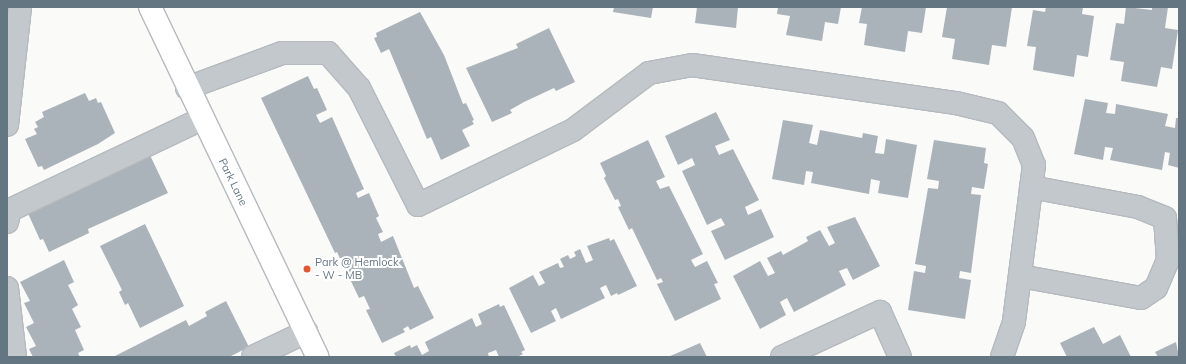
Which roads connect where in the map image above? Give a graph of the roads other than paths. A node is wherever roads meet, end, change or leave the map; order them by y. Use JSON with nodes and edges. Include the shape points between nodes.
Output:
{"nodes":[{"id":1,"x":20,"y":7,"type":"edge"},
{"id":2,"x":150,"y":7,"type":"edge"},
{"id":3,"x":187,"y":88,"type":"junction"},
{"id":4,"x":202,"y":118,"type":"junction"},
{"id":5,"x":7,"y":125,"type":"edge"},
{"id":6,"x":1031,"y":187,"type":"junction"},
{"id":7,"x":7,"y":222,"type":"edge"},
{"id":8,"x":1020,"y":276,"type":"junction"},
{"id":9,"x":7,"y":288,"type":"edge"},
{"id":10,"x":306,"y":332,"type":"junction"},
{"id":11,"x":16,"y":357,"type":"edge"},
{"id":12,"x":253,"y":357,"type":"edge"},
{"id":13,"x":318,"y":357,"type":"edge"},
{"id":14,"x":782,"y":357,"type":"edge"},
{"id":15,"x":900,"y":357,"type":"edge"},
{"id":16,"x":1002,"y":357,"type":"edge"}],
"edges":[{"from":1,"to":5,"type":"lane"},
{"from":2,"to":3,"type":"main road","name":"Park Lane"},
{"from":3,"to":4,"type":"main road","name":"Park Lane"},
{"from":3,"to":6,"type":"lane","via":[[282,52],[328,53],[359,88],[418,206],[573,130],[649,74],[692,65],[956,103],[998,113],[1023,138],[1034,165]]},
{"from":4,"to":7,"type":"lane","via":[[10,210]]},
{"from":4,"to":10,"type":"main road","name":"Park Lane"},
{"from":6,"to":8,"type":"lane"},
{"from":6,"to":8,"type":"lane","via":[[1138,207],[1165,218],[1168,260],[1156,288],[1141,298]]},
{"from":8,"to":16,"type":"lane","via":[[1014,322]]},
{"from":9,"to":11,"type":"lane"},
{"from":10,"to":12,"type":"lane"},
{"from":10,"to":13,"type":"main road","name":"Park Lane"},
{"from":14,"to":15,"type":"lane","via":[[880,312]]}]}
